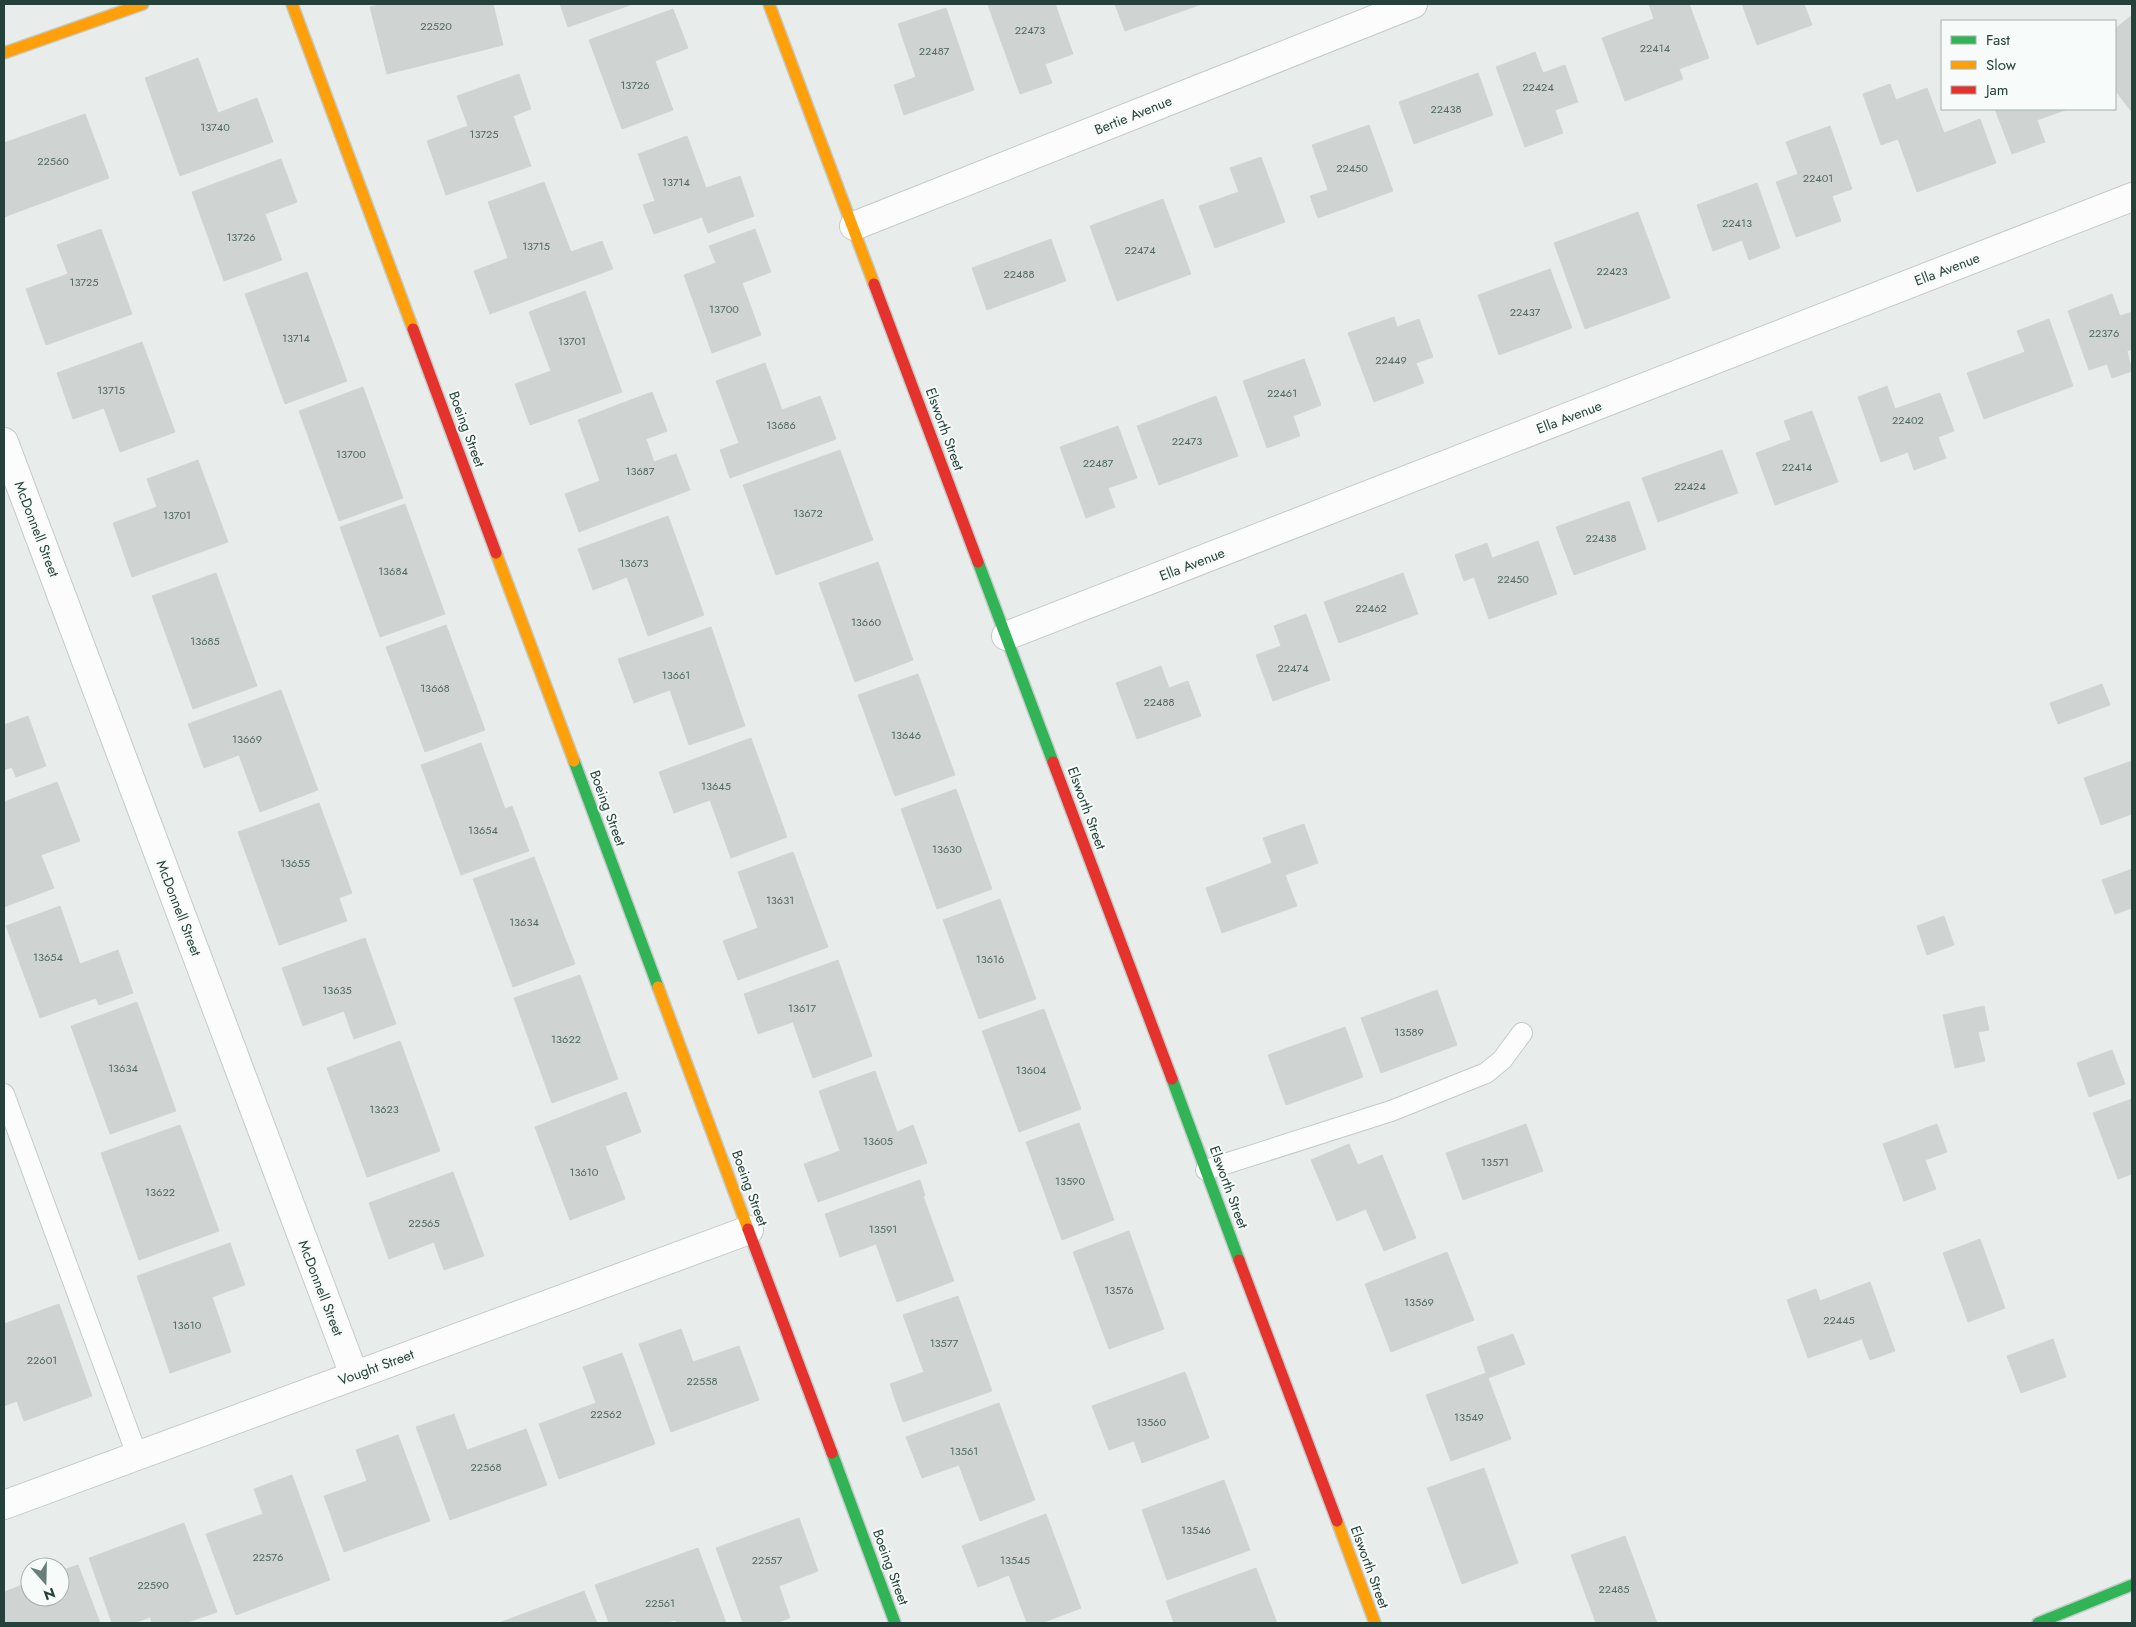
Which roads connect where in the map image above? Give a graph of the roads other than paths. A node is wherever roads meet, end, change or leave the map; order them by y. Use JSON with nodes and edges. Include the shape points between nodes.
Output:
{"nodes":[{"id":1,"x":143,"y":4,"type":"edge"},
{"id":2,"x":292,"y":4,"type":"edge"},
{"id":3,"x":769,"y":4,"type":"edge"},
{"id":4,"x":1413,"y":4,"type":"edge"},
{"id":5,"x":4,"y":53,"type":"edge"},
{"id":6,"x":2132,"y":197,"type":"edge"},
{"id":7,"x":854,"y":226,"type":"junction"},
{"id":8,"x":4,"y":442,"type":"edge"},
{"id":9,"x":1006,"y":636,"type":"junction"},
{"id":10,"x":1522,"y":1033,"type":"dead end"},
{"id":11,"x":4,"y":1094,"type":"edge"},
{"id":12,"x":1206,"y":1170,"type":"junction"},
{"id":13,"x":750,"y":1230,"type":"junction"},
{"id":14,"x":354,"y":1375,"type":"junction"},
{"id":15,"x":137,"y":1455,"type":"junction"},
{"id":16,"x":4,"y":1505,"type":"edge"},
{"id":17,"x":2132,"y":1585,"type":"edge"},
{"id":18,"x":895,"y":1623,"type":"edge"},
{"id":19,"x":1375,"y":1623,"type":"edge"},
{"id":20,"x":2038,"y":1623,"type":"edge"}],
"edges":[{"from":1,"to":5,"type":"street"},
{"from":2,"to":13,"type":"street","name":"Boeing Street"},
{"from":3,"to":7,"type":"street","name":"Elsworth Street"},
{"from":4,"to":7,"type":"street","name":"Bertie Avenue"},
{"from":6,"to":9,"type":"street","name":"Ella Avenue"},
{"from":7,"to":9,"type":"street","name":"Elsworth Street"},
{"from":8,"to":14,"type":"street","name":"McDonnell Street"},
{"from":9,"to":12,"type":"street","name":"Elsworth Street"},
{"from":10,"to":12,"type":"lane","via":[[1502,1060],[1486,1073],[1390,1111]]},
{"from":11,"to":15,"type":"lane"},
{"from":12,"to":19,"type":"street","name":"Elsworth Street"},
{"from":13,"to":14,"type":"street","name":"Vought Street"},
{"from":13,"to":18,"type":"street","name":"Boeing Street"},
{"from":14,"to":15,"type":"street","name":"Vought Street"},
{"from":15,"to":16,"type":"street","name":"Vought Street"},
{"from":17,"to":20,"type":"street"}]}
